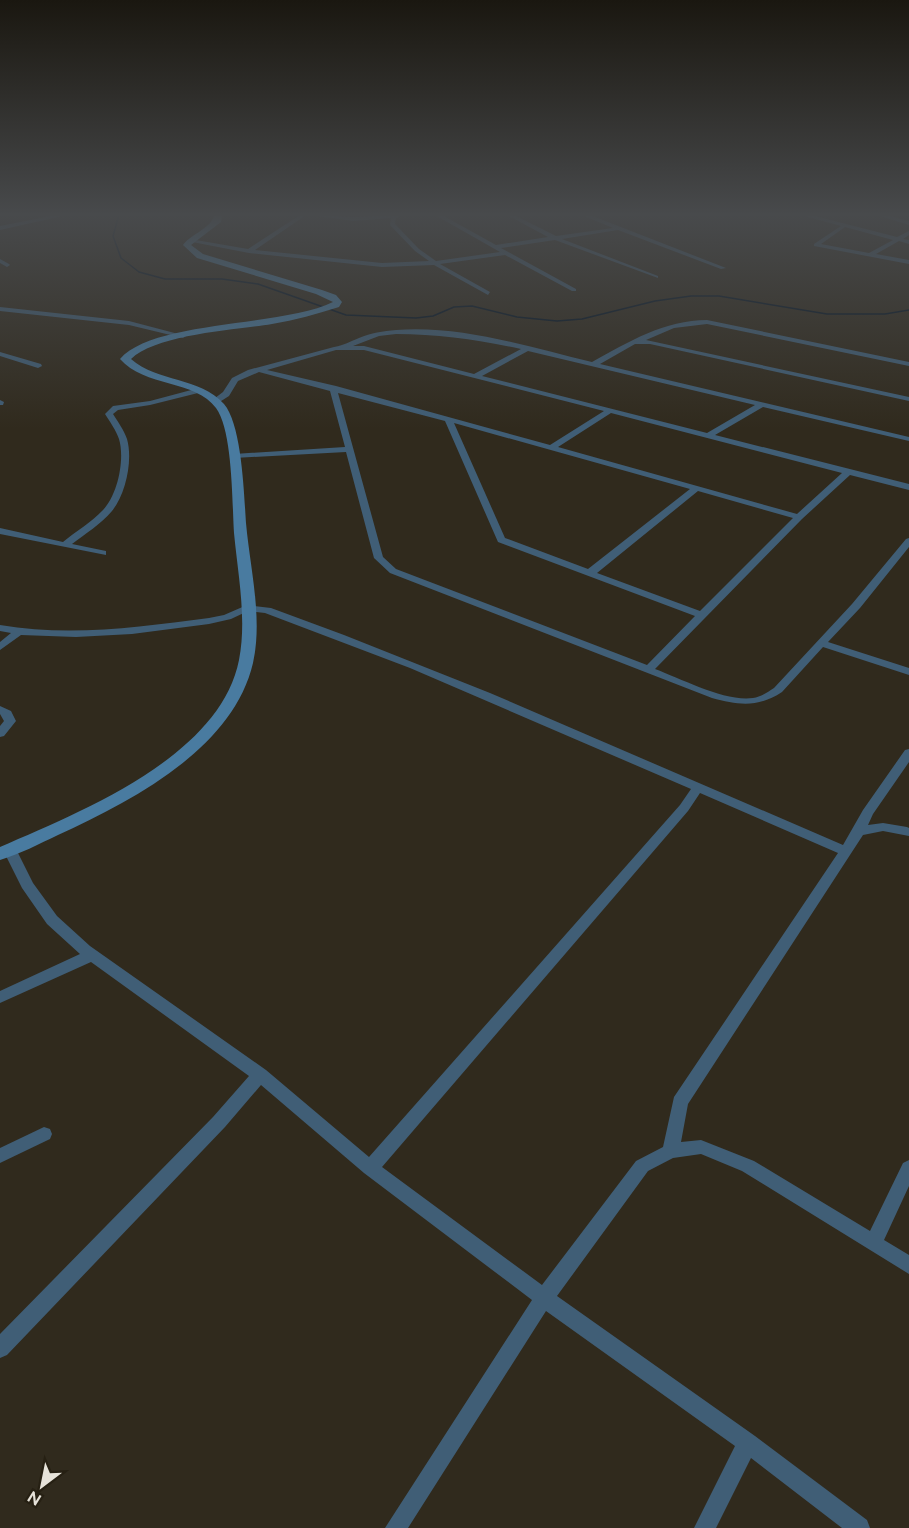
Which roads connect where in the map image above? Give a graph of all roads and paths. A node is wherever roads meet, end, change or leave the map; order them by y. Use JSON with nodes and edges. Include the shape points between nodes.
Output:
{"nodes":[{"id":1,"x":301,"y":286,"type":"edge"},
{"id":2,"x":476,"y":286,"type":"edge"},
{"id":3,"x":567,"y":286,"type":"edge"},
{"id":4,"x":574,"y":290,"type":"dead end"},
{"id":5,"x":488,"y":293,"type":"dead end"},
{"id":6,"x":0,"y":309,"type":"edge"},
{"id":7,"x":183,"y":336,"type":"junction"},
{"id":8,"x":638,"y":341,"type":"junction"},
{"id":9,"x":346,"y":346,"type":"junction"},
{"id":10,"x":527,"y":349,"type":"junction"},
{"id":11,"x":0,"y":354,"type":"edge"},
{"id":12,"x":594,"y":364,"type":"junction"},
{"id":13,"x":909,"y":364,"type":"edge"},
{"id":14,"x":38,"y":366,"type":"dead end"},
{"id":15,"x":257,"y":370,"type":"junction"},
{"id":16,"x":476,"y":376,"type":"junction"},
{"id":17,"x":333,"y":388,"type":"junction"},
{"id":18,"x":195,"y":391,"type":"junction"},
{"id":19,"x":909,"y":399,"type":"edge"},
{"id":20,"x":215,"y":400,"type":"junction"},
{"id":21,"x":762,"y":404,"type":"junction"},
{"id":22,"x":610,"y":411,"type":"junction"},
{"id":23,"x":448,"y":419,"type":"junction"},
{"id":24,"x":708,"y":436,"type":"junction"},
{"id":25,"x":909,"y":438,"type":"edge"},
{"id":26,"x":551,"y":448,"type":"junction"},
{"id":27,"x":350,"y":449,"type":"junction"},
{"id":28,"x":234,"y":456,"type":"junction"},
{"id":29,"x":849,"y":471,"type":"junction"},
{"id":30,"x":909,"y":487,"type":"edge"},
{"id":31,"x":697,"y":488,"type":"junction"},
{"id":32,"x":799,"y":517,"type":"junction"},
{"id":33,"x":0,"y":531,"type":"edge"},
{"id":34,"x":909,"y":541,"type":"edge"},
{"id":35,"x":64,"y":545,"type":"junction"},
{"id":36,"x":103,"y":553,"type":"dead end"},
{"id":37,"x":590,"y":573,"type":"junction"},
{"id":38,"x":247,"y":608,"type":"junction"},
{"id":39,"x":701,"y":615,"type":"junction"},
{"id":40,"x":0,"y":628,"type":"edge"},
{"id":41,"x":18,"y":632,"type":"junction"},
{"id":42,"x":821,"y":643,"type":"junction"},
{"id":43,"x":0,"y":647,"type":"edge"},
{"id":44,"x":648,"y":669,"type":"junction"},
{"id":45,"x":909,"y":672,"type":"edge"},
{"id":46,"x":0,"y":709,"type":"edge"},
{"id":47,"x":0,"y":734,"type":"edge"},
{"id":48,"x":909,"y":753,"type":"edge"},
{"id":49,"x":697,"y":789,"type":"junction"},
{"id":50,"x":858,"y":832,"type":"junction"},
{"id":51,"x":909,"y":832,"type":"edge"},
{"id":52,"x":846,"y":851,"type":"junction"},
{"id":53,"x":5,"y":852,"type":"edge"},
{"id":54,"x":92,"y":955,"type":"junction"},
{"id":55,"x":0,"y":997,"type":"edge"},
{"id":56,"x":260,"y":1075,"type":"junction"},
{"id":57,"x":44,"y":1134,"type":"dead end"},
{"id":58,"x":671,"y":1151,"type":"junction"},
{"id":59,"x":0,"y":1156,"type":"edge"},
{"id":60,"x":370,"y":1168,"type":"junction"},
{"id":61,"x":909,"y":1168,"type":"edge"},
{"id":62,"x":874,"y":1242,"type":"junction"},
{"id":63,"x":909,"y":1265,"type":"edge"},
{"id":64,"x":544,"y":1298,"type":"junction"},
{"id":65,"x":0,"y":1348,"type":"edge"},
{"id":66,"x":748,"y":1443,"type":"junction"},
{"id":67,"x":396,"y":1528,"type":"edge"},
{"id":68,"x":705,"y":1528,"type":"edge"},
{"id":69,"x":859,"y":1528,"type":"edge"}],
"edges":[{"from":1,"to":7,"type":"street","via":[[338,302],[314,313]]},
{"from":2,"to":5,"type":"street"},
{"from":3,"to":4,"type":"street"},
{"from":6,"to":7,"type":"street","via":[[132,323]]},
{"from":7,"to":18,"type":"street","via":[[140,346],[125,359],[140,370]]},
{"from":8,"to":12,"type":"street"},
{"from":8,"to":13,"type":"street","via":[[664,330],[707,322]]},
{"from":8,"to":19,"type":"street"},
{"from":9,"to":10,"type":"street","via":[[372,335],[438,333]]},
{"from":9,"to":15,"type":"street"},
{"from":9,"to":16,"type":"street"},
{"from":10,"to":12,"type":"street"},
{"from":10,"to":16,"type":"street"},
{"from":11,"to":14,"type":"street"},
{"from":12,"to":21,"type":"street"},
{"from":15,"to":17,"type":"street"},
{"from":15,"to":20,"type":"street","via":[[240,376],[226,394]]},
{"from":16,"to":22,"type":"street"},
{"from":17,"to":23,"type":"street"},
{"from":17,"to":27,"type":"street"},
{"from":18,"to":20,"type":"street"},
{"from":18,"to":35,"type":"street","via":[[111,411],[124,445],[124,466],[114,500],[97,520]]},
{"from":20,"to":28,"type":"street","via":[[221,407]]},
{"from":21,"to":24,"type":"street"},
{"from":21,"to":25,"type":"street"},
{"from":22,"to":24,"type":"street"},
{"from":22,"to":26,"type":"street"},
{"from":23,"to":26,"type":"street"},
{"from":23,"to":37,"type":"street","via":[[501,540]]},
{"from":24,"to":29,"type":"street"},
{"from":26,"to":31,"type":"street"},
{"from":27,"to":28,"type":"street"},
{"from":27,"to":44,"type":"street","via":[[379,558],[393,571]]},
{"from":28,"to":38,"type":"street"},
{"from":29,"to":30,"type":"street"},
{"from":29,"to":32,"type":"street"},
{"from":31,"to":32,"type":"street"},
{"from":31,"to":37,"type":"street"},
{"from":32,"to":39,"type":"street"},
{"from":33,"to":35,"type":"street"},
{"from":34,"to":42,"type":"street"},
{"from":35,"to":36,"type":"street"},
{"from":37,"to":39,"type":"street"},
{"from":38,"to":41,"type":"street","via":[[209,621],[157,628]]},
{"from":38,"to":49,"type":"street","via":[[267,610],[310,625],[501,701]]},
{"from":38,"to":53,"type":"street","via":[[248,646],[242,676],[227,706],[200,739],[118,800]]},
{"from":39,"to":44,"type":"street"},
{"from":40,"to":41,"type":"street"},
{"from":41,"to":43,"type":"street"},
{"from":42,"to":44,"type":"street","via":[[778,690],[766,699],[745,703]]},
{"from":42,"to":45,"type":"street"},
{"from":46,"to":47,"type":"street","via":[[10,721]]},
{"from":48,"to":50,"type":"street"},
{"from":49,"to":52,"type":"street"},
{"from":49,"to":60,"type":"street"},
{"from":50,"to":51,"type":"street","via":[[895,827]]},
{"from":50,"to":52,"type":"street"},
{"from":52,"to":58,"type":"street","via":[[680,1102]]},
{"from":53,"to":54,"type":"street","via":[[52,920]]},
{"from":54,"to":55,"type":"street"},
{"from":54,"to":56,"type":"street"},
{"from":56,"to":60,"type":"street"},
{"from":56,"to":65,"type":"street"},
{"from":57,"to":59,"type":"street"},
{"from":58,"to":62,"type":"street","via":[[701,1147],[748,1166]]},
{"from":58,"to":64,"type":"street","via":[[642,1166]]},
{"from":60,"to":64,"type":"street"},
{"from":61,"to":62,"type":"street"},
{"from":62,"to":63,"type":"street"},
{"from":64,"to":66,"type":"street"},
{"from":64,"to":67,"type":"street"},
{"from":66,"to":68,"type":"street"},
{"from":66,"to":69,"type":"street"}]}
